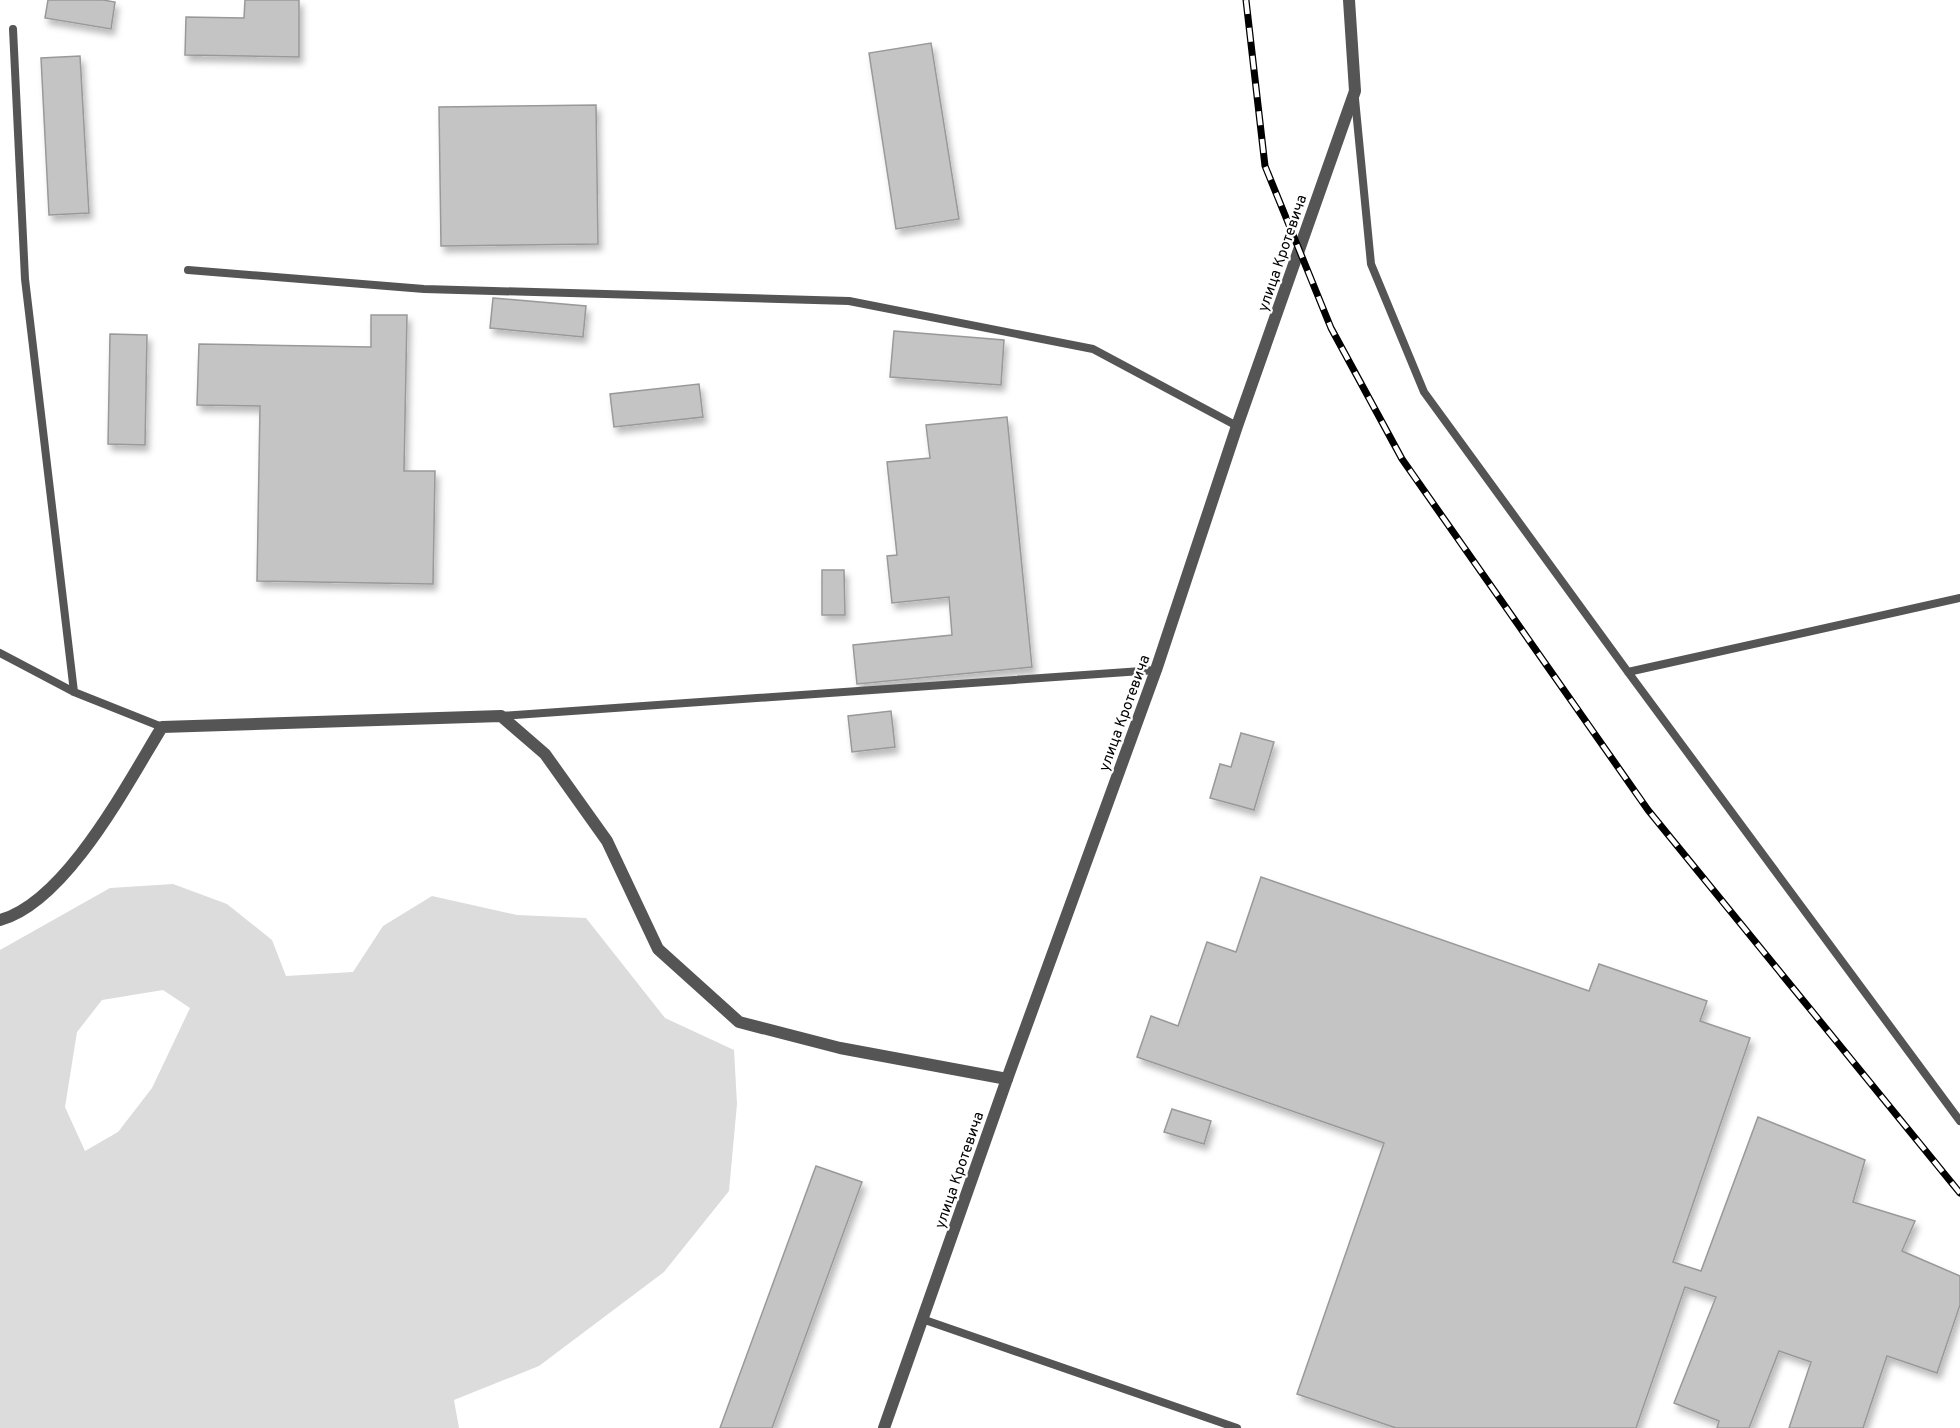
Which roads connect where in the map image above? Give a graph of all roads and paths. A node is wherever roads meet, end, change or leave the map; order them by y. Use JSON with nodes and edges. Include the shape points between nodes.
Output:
{"nodes":[{"id":1,"x":1349,"y":0,"type":"edge"},
{"id":2,"x":13,"y":29,"type":"dead end"},
{"id":3,"x":1354,"y":92,"type":"junction"},
{"id":4,"x":188,"y":270,"type":"dead end"},
{"id":5,"x":1237,"y":426,"type":"junction"},
{"id":6,"x":1960,"y":598,"type":"edge"},
{"id":7,"x":0,"y":653,"type":"edge"},
{"id":8,"x":1156,"y":670,"type":"junction"},
{"id":9,"x":1628,"y":672,"type":"junction"},
{"id":10,"x":74,"y":692,"type":"junction"},
{"id":11,"x":501,"y":716,"type":"junction"},
{"id":12,"x":162,"y":727,"type":"junction"},
{"id":13,"x":0,"y":920,"type":"edge"},
{"id":14,"x":1007,"y":1079,"type":"junction"},
{"id":15,"x":1960,"y":1121,"type":"edge"},
{"id":16,"x":922,"y":1319,"type":"junction"},
{"id":17,"x":884,"y":1428,"type":"edge"},
{"id":18,"x":1237,"y":1428,"type":"edge"}],
"edges":[{"from":1,"to":3,"type":"street","name":"улица Кротевича"},
{"from":2,"to":10,"type":"lane","via":[[25,279]]},
{"from":3,"to":5,"type":"street","name":"улица Кротевича"},
{"from":3,"to":9,"type":"lane","via":[[1371,264],[1424,392]]},
{"from":4,"to":5,"type":"lane","via":[[424,290],[849,301],[1094,349]]},
{"from":5,"to":8,"type":"street","name":"улица Кротевича"},
{"from":6,"to":9,"type":"lane"},
{"from":7,"to":10,"type":"lane"},
{"from":8,"to":11,"type":"lane"},
{"from":8,"to":14,"type":"street","name":"улица Кротевича"},
{"from":9,"to":15,"type":"lane"},
{"from":10,"to":12,"type":"lane"},
{"from":11,"to":12,"type":"street"},
{"from":11,"to":14,"type":"street","via":[[545,754],[607,841],[658,949],[739,1022],[840,1048]]},
{"from":12,"to":13,"type":"street","via":[[84,851],[54,884],[15,916]]},
{"from":14,"to":16,"type":"street","name":"улица Кротевича"},
{"from":16,"to":17,"type":"street","name":"улица Кротевича"},
{"from":16,"to":18,"type":"lane"}]}
